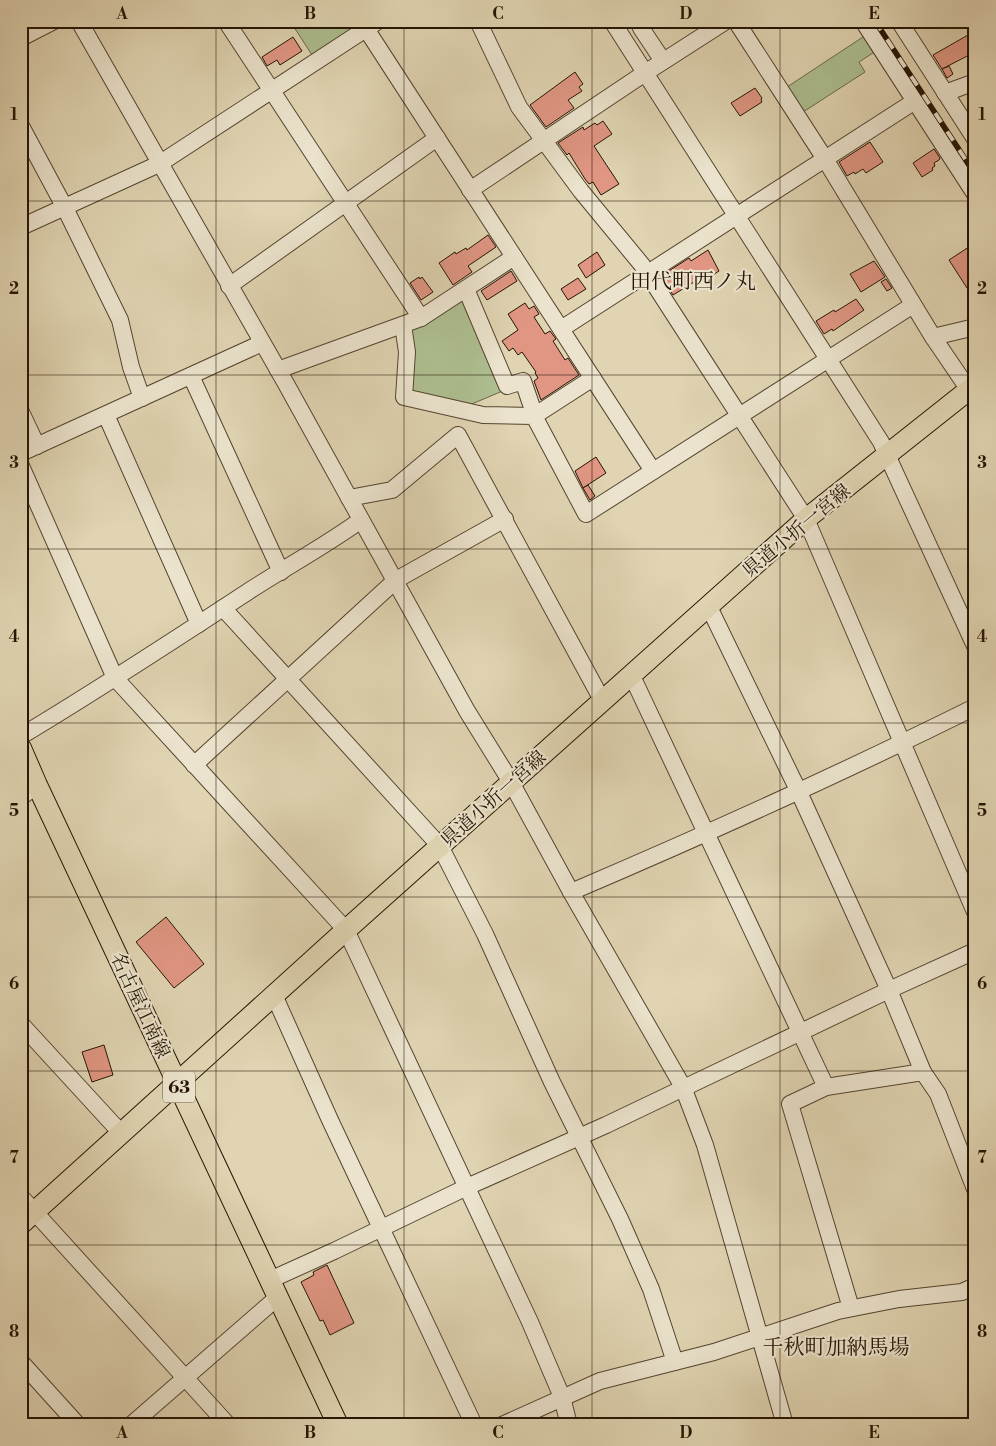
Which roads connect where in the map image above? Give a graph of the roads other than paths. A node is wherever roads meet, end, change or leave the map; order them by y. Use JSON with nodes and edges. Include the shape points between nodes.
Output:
{"nodes":[{"id":1,"x":54,"y":21,"type":"edge"},
{"id":2,"x":79,"y":21,"type":"edge"},
{"id":3,"x":226,"y":21,"type":"edge"},
{"id":4,"x":478,"y":21,"type":"edge"},
{"id":5,"x":612,"y":21,"type":"edge"},
{"id":6,"x":726,"y":21,"type":"edge"},
{"id":7,"x":736,"y":21,"type":"edge"},
{"id":8,"x":863,"y":21,"type":"edge"},
{"id":9,"x":899,"y":21,"type":"edge"},
{"id":10,"x":368,"y":24,"type":"edge"},
{"id":11,"x":641,"y":28,"type":"dead end"},
{"id":12,"x":21,"y":38,"type":"edge"},
{"id":13,"x":663,"y":62,"type":"junction"},
{"id":14,"x":645,"y":73,"type":"junction"},
{"id":15,"x":975,"y":82,"type":"edge"},
{"id":16,"x":272,"y":91,"type":"junction"},
{"id":17,"x":945,"y":93,"type":"junction"},
{"id":18,"x":915,"y":101,"type":"junction"},
{"id":19,"x":21,"y":126,"type":"edge"},
{"id":20,"x":437,"y":138,"type":"junction"},
{"id":21,"x":975,"y":139,"type":"edge"},
{"id":22,"x":545,"y":140,"type":"junction"},
{"id":23,"x":825,"y":159,"type":"junction"},
{"id":24,"x":159,"y":164,"type":"junction"},
{"id":25,"x":470,"y":190,"type":"junction"},
{"id":26,"x":975,"y":194,"type":"edge"},
{"id":27,"x":346,"y":203,"type":"junction"},
{"id":28,"x":65,"y":208,"type":"junction"},
{"id":29,"x":736,"y":216,"type":"junction"},
{"id":30,"x":21,"y":227,"type":"edge"},
{"id":31,"x":514,"y":257,"type":"junction"},
{"id":32,"x":648,"y":273,"type":"junction"},
{"id":33,"x":229,"y":286,"type":"junction"},
{"id":34,"x":466,"y":289,"type":"junction"},
{"id":35,"x":913,"y":305,"type":"junction"},
{"id":36,"x":421,"y":318,"type":"junction"},
{"id":37,"x":403,"y":325,"type":"junction"},
{"id":38,"x":975,"y":327,"type":"edge"},
{"id":39,"x":561,"y":329,"type":"junction"},
{"id":40,"x":933,"y":337,"type":"junction"},
{"id":41,"x":262,"y":343,"type":"junction"},
{"id":42,"x":828,"y":359,"type":"junction"},
{"id":43,"x":278,"y":370,"type":"junction"},
{"id":44,"x":191,"y":376,"type":"junction"},
{"id":45,"x":593,"y":378,"type":"junction"},
{"id":46,"x":972,"y":387,"type":"edge"},
{"id":47,"x":142,"y":398,"type":"junction"},
{"id":48,"x":21,"y":412,"type":"edge"},
{"id":49,"x":106,"y":415,"type":"junction"},
{"id":50,"x":482,"y":416,"type":"junction"},
{"id":51,"x":535,"y":416,"type":"junction"},
{"id":52,"x":739,"y":416,"type":"junction"},
{"id":53,"x":458,"y":435,"type":"junction"},
{"id":54,"x":37,"y":446,"type":"junction"},
{"id":55,"x":21,"y":453,"type":"edge"},
{"id":56,"x":887,"y":454,"type":"junction"},
{"id":57,"x":21,"y":466,"type":"edge"},
{"id":58,"x":653,"y":471,"type":"junction"},
{"id":59,"x":349,"y":498,"type":"junction"},
{"id":60,"x":504,"y":519,"type":"junction"},
{"id":61,"x":806,"y":519,"type":"junction"},
{"id":62,"x":361,"y":520,"type":"junction"},
{"id":63,"x":281,"y":572,"type":"junction"},
{"id":64,"x":396,"y":580,"type":"junction"},
{"id":65,"x":708,"y":605,"type":"junction"},
{"id":66,"x":224,"y":608,"type":"junction"},
{"id":67,"x":199,"y":624,"type":"junction"},
{"id":68,"x":975,"y":646,"type":"edge"},
{"id":69,"x":631,"y":674,"type":"junction"},
{"id":70,"x":115,"y":678,"type":"junction"},
{"id":71,"x":288,"y":679,"type":"junction"},
{"id":72,"x":602,"y":700,"type":"junction"},
{"id":73,"x":975,"y":707,"type":"edge"},
{"id":74,"x":21,"y":736,"type":"edge"},
{"id":75,"x":902,"y":743,"type":"junction"},
{"id":76,"x":21,"y":748,"type":"edge"},
{"id":77,"x":194,"y":764,"type":"junction"},
{"id":78,"x":511,"y":782,"type":"junction"},
{"id":79,"x":37,"y":784,"type":"junction"},
{"id":80,"x":798,"y":790,"type":"junction"},
{"id":81,"x":21,"y":797,"type":"edge"},
{"id":82,"x":707,"y":833,"type":"junction"},
{"id":83,"x":440,"y":846,"type":"junction"},
{"id":84,"x":571,"y":892,"type":"junction"},
{"id":85,"x":975,"y":912,"type":"edge"},
{"id":86,"x":346,"y":930,"type":"junction"},
{"id":87,"x":975,"y":951,"type":"edge"},
{"id":88,"x":888,"y":990,"type":"junction"},
{"id":89,"x":274,"y":995,"type":"junction"},
{"id":90,"x":21,"y":1024,"type":"edge"},
{"id":91,"x":800,"y":1032,"type":"junction"},
{"id":92,"x":923,"y":1072,"type":"junction"},
{"id":93,"x":178,"y":1083,"type":"junction"},
{"id":94,"x":683,"y":1087,"type":"junction"},
{"id":95,"x":826,"y":1087,"type":"junction"},
{"id":96,"x":122,"y":1134,"type":"junction"},
{"id":97,"x":579,"y":1137,"type":"junction"},
{"id":98,"x":467,"y":1187,"type":"junction"},
{"id":99,"x":975,"y":1189,"type":"edge"},
{"id":100,"x":26,"y":1211,"type":"edge"},
{"id":101,"x":382,"y":1228,"type":"junction"},
{"id":102,"x":975,"y":1286,"type":"edge"},
{"id":103,"x":274,"y":1288,"type":"junction"},
{"id":104,"x":851,"y":1308,"type":"junction"},
{"id":105,"x":760,"y":1338,"type":"junction"},
{"id":106,"x":21,"y":1362,"type":"edge"},
{"id":107,"x":675,"y":1362,"type":"junction"},
{"id":108,"x":185,"y":1377,"type":"junction"},
{"id":109,"x":562,"y":1397,"type":"junction"},
{"id":110,"x":78,"y":1425,"type":"edge"},
{"id":111,"x":131,"y":1425,"type":"edge"},
{"id":112,"x":228,"y":1425,"type":"edge"},
{"id":113,"x":338,"y":1425,"type":"edge"},
{"id":114,"x":474,"y":1425,"type":"edge"},
{"id":115,"x":502,"y":1425,"type":"edge"},
{"id":116,"x":569,"y":1425,"type":"edge"},
{"id":117,"x":785,"y":1425,"type":"edge"}],
"edges":[{"from":1,"to":12,"type":"street"},
{"from":2,"to":24,"type":"street"},
{"from":3,"to":16,"type":"street"},
{"from":4,"to":22,"type":"street","via":[[519,107]]},
{"from":5,"to":14,"type":"street"},
{"from":6,"to":13,"type":"street"},
{"from":7,"to":23,"type":"street"},
{"from":8,"to":18,"type":"street"},
{"from":9,"to":17,"type":"street"},
{"from":10,"to":16,"type":"street"},
{"from":10,"to":20,"type":"street"},
{"from":11,"to":13,"type":"street"},
{"from":13,"to":14,"type":"street"},
{"from":14,"to":22,"type":"street"},
{"from":14,"to":29,"type":"street"},
{"from":15,"to":17,"type":"street"},
{"from":16,"to":24,"type":"street"},
{"from":16,"to":27,"type":"street"},
{"from":17,"to":21,"type":"street"},
{"from":18,"to":23,"type":"street"},
{"from":18,"to":26,"type":"street"},
{"from":19,"to":28,"type":"street"},
{"from":20,"to":25,"type":"street"},
{"from":20,"to":27,"type":"street"},
{"from":22,"to":25,"type":"street"},
{"from":22,"to":32,"type":"street","via":[[581,191]]},
{"from":23,"to":29,"type":"street"},
{"from":23,"to":35,"type":"street"},
{"from":24,"to":28,"type":"street"},
{"from":24,"to":33,"type":"street"},
{"from":25,"to":31,"type":"street"},
{"from":27,"to":33,"type":"street"},
{"from":27,"to":36,"type":"street"},
{"from":28,"to":30,"type":"street"},
{"from":28,"to":47,"type":"street","via":[[120,320]]},
{"from":29,"to":32,"type":"street"},
{"from":29,"to":42,"type":"street"},
{"from":31,"to":34,"type":"street"},
{"from":31,"to":39,"type":"street"},
{"from":32,"to":39,"type":"street"},
{"from":32,"to":52,"type":"street"},
{"from":33,"to":41,"type":"street"},
{"from":34,"to":36,"type":"street"},
{"from":34,"to":51,"type":"street","via":[[507,386],[523,381]]},
{"from":35,"to":40,"type":"street"},
{"from":35,"to":42,"type":"street"},
{"from":36,"to":37,"type":"street"},
{"from":37,"to":43,"type":"street"},
{"from":37,"to":50,"type":"street","via":[[407,352],[404,397]]},
{"from":38,"to":40,"type":"street"},
{"from":39,"to":45,"type":"street"},
{"from":40,"to":46,"type":"street"},
{"from":41,"to":43,"type":"street"},
{"from":41,"to":44,"type":"street"},
{"from":42,"to":52,"type":"street"},
{"from":42,"to":56,"type":"street"},
{"from":43,"to":59,"type":"street"},
{"from":44,"to":47,"type":"street"},
{"from":44,"to":63,"type":"street"},
{"from":45,"to":51,"type":"street"},
{"from":45,"to":58,"type":"street"},
{"from":46,"to":56,"type":"main road","name":"県道小折一宮線"},
{"from":47,"to":49,"type":"street"},
{"from":48,"to":54,"type":"street"},
{"from":49,"to":54,"type":"street"},
{"from":49,"to":67,"type":"street"},
{"from":50,"to":51,"type":"street"},
{"from":50,"to":53,"type":"street"},
{"from":51,"to":58,"type":"street","via":[[586,514]]},
{"from":52,"to":58,"type":"street"},
{"from":52,"to":61,"type":"street"},
{"from":53,"to":59,"type":"street","via":[[392,490]]},
{"from":53,"to":60,"type":"street"},
{"from":54,"to":55,"type":"street"},
{"from":56,"to":61,"type":"main road","name":"県道小折一宮線"},
{"from":56,"to":68,"type":"street"},
{"from":57,"to":70,"type":"street"},
{"from":59,"to":62,"type":"street"},
{"from":60,"to":64,"type":"street"},
{"from":60,"to":72,"type":"street"},
{"from":61,"to":65,"type":"main road","name":"県道小折一宮線"},
{"from":61,"to":75,"type":"street"},
{"from":62,"to":63,"type":"street"},
{"from":62,"to":64,"type":"street"},
{"from":63,"to":66,"type":"street"},
{"from":64,"to":71,"type":"street"},
{"from":64,"to":78,"type":"street","via":[[467,711]]},
{"from":65,"to":69,"type":"main road","name":"県道小折一宮線"},
{"from":65,"to":80,"type":"street"},
{"from":66,"to":67,"type":"street"},
{"from":66,"to":71,"type":"street"},
{"from":67,"to":70,"type":"street"},
{"from":69,"to":72,"type":"main road","name":"県道小折一宮線"},
{"from":69,"to":82,"type":"street"},
{"from":70,"to":74,"type":"street"},
{"from":70,"to":77,"type":"street"},
{"from":71,"to":77,"type":"street"},
{"from":71,"to":83,"type":"street"},
{"from":72,"to":78,"type":"main road","name":"県道小折一宮線"},
{"from":73,"to":75,"type":"street"},
{"from":75,"to":80,"type":"street"},
{"from":75,"to":85,"type":"street"},
{"from":76,"to":79,"type":"main road","name":"名古屋江南線","number":"63"},
{"from":77,"to":86,"type":"street"},
{"from":78,"to":83,"type":"main road","name":"県道小折一宮線"},
{"from":78,"to":84,"type":"street"},
{"from":79,"to":81,"type":"street"},
{"from":79,"to":93,"type":"main road","name":"名古屋江南線","number":"63"},
{"from":80,"to":82,"type":"street"},
{"from":80,"to":88,"type":"street"},
{"from":82,"to":84,"type":"street"},
{"from":82,"to":91,"type":"street"},
{"from":83,"to":86,"type":"main road","name":"県道小折一宮線"},
{"from":83,"to":97,"type":"street","via":[[485,934]]},
{"from":84,"to":94,"type":"street"},
{"from":86,"to":89,"type":"main road","name":"県道小折一宮線"},
{"from":86,"to":98,"type":"street"},
{"from":87,"to":88,"type":"street"},
{"from":88,"to":91,"type":"street"},
{"from":88,"to":92,"type":"street"},
{"from":89,"to":93,"type":"main road","name":"県道小折一宮線"},
{"from":89,"to":101,"type":"street"},
{"from":90,"to":96,"type":"street"},
{"from":91,"to":94,"type":"street"},
{"from":91,"to":95,"type":"street"},
{"from":92,"to":95,"type":"street"},
{"from":92,"to":99,"type":"street","via":[[938,1094]]},
{"from":93,"to":96,"type":"main road","name":"県道小折一宮線"},
{"from":93,"to":103,"type":"main road","name":"名古屋江南線","number":"63"},
{"from":94,"to":97,"type":"street"},
{"from":94,"to":105,"type":"street","via":[[705,1145]]},
{"from":95,"to":104,"type":"street","via":[[790,1104]]},
{"from":96,"to":100,"type":"main road","name":"県道小折一宮線"},
{"from":97,"to":98,"type":"street"},
{"from":97,"to":107,"type":"street","via":[[651,1289]]},
{"from":98,"to":101,"type":"street"},
{"from":98,"to":109,"type":"street"},
{"from":100,"to":108,"type":"street"},
{"from":101,"to":103,"type":"street"},
{"from":101,"to":114,"type":"street"},
{"from":102,"to":104,"type":"street","via":[[962,1292]]},
{"from":103,"to":108,"type":"street"},
{"from":103,"to":113,"type":"main road","name":"名古屋江南線","number":"63"},
{"from":104,"to":105,"type":"street"},
{"from":105,"to":107,"type":"street"},
{"from":105,"to":117,"type":"street"},
{"from":106,"to":110,"type":"street"},
{"from":107,"to":109,"type":"street","via":[[600,1381]]},
{"from":108,"to":111,"type":"street"},
{"from":108,"to":112,"type":"street"},
{"from":109,"to":115,"type":"street"},
{"from":109,"to":116,"type":"street"}]}
